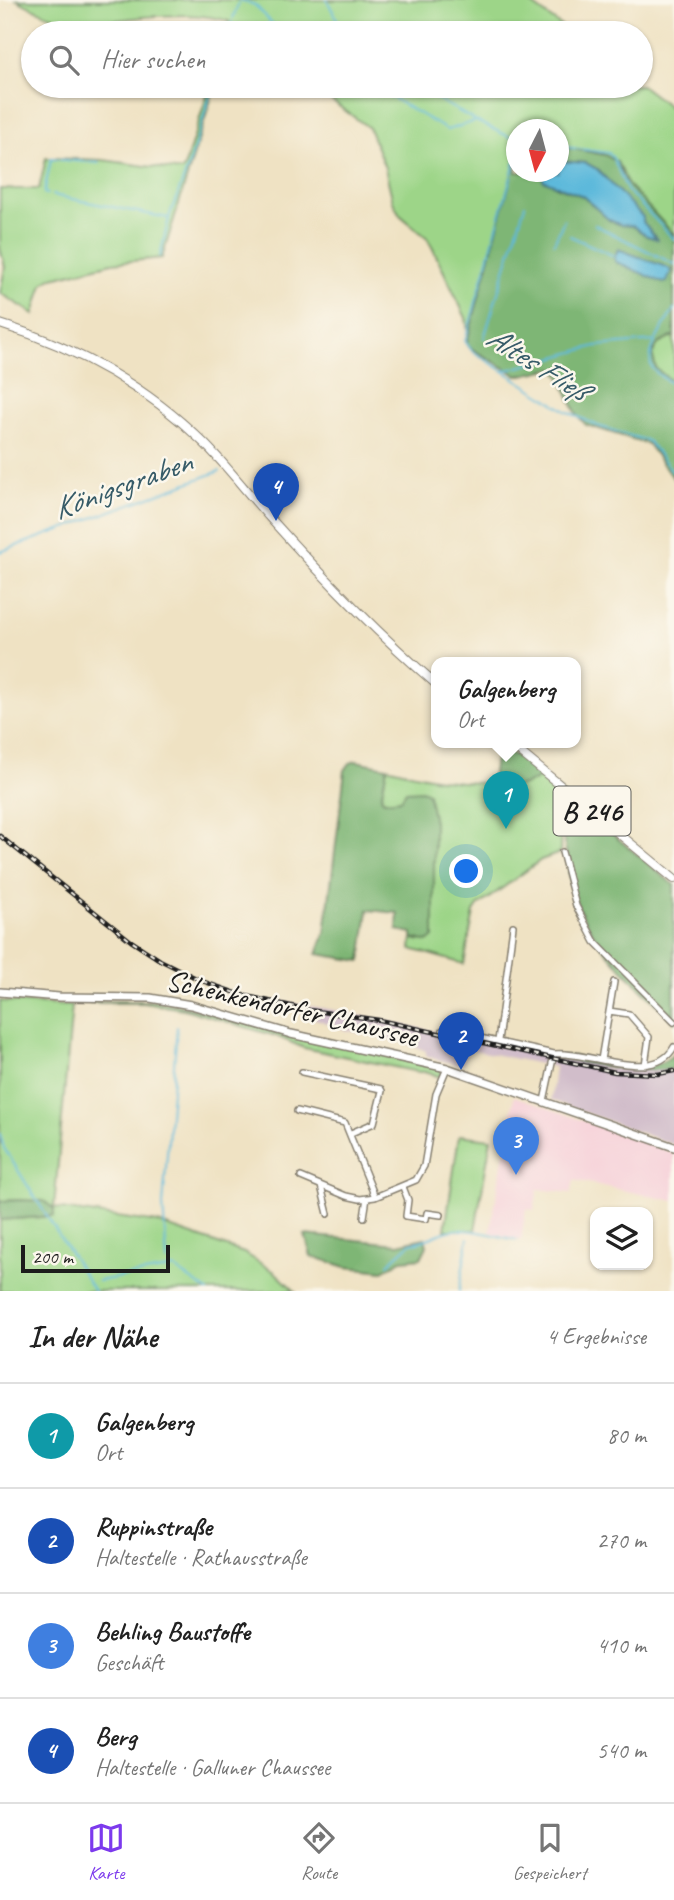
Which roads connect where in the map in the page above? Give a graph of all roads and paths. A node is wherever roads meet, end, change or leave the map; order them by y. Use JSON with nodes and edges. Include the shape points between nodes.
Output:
{"nodes":[{"id":1,"x":0,"y":324,"type":"edge"},
{"id":2,"x":431,"y":679,"type":"edge"},
{"id":3,"x":515,"y":748,"type":"edge"},
{"id":4,"x":562,"y":852,"type":"dead end"},
{"id":5,"x":674,"y":879,"type":"edge"},
{"id":6,"x":513,"y":926,"type":"dead end"},
{"id":7,"x":614,"y":982,"type":"dead end"},
{"id":8,"x":0,"y":992,"type":"edge"},
{"id":9,"x":609,"y":1011,"type":"junction"},
{"id":10,"x":674,"y":1023,"type":"edge"},
{"id":11,"x":443,"y":1030,"type":"dead end"},
{"id":12,"x":498,"y":1041,"type":"junction"},
{"id":13,"x":674,"y":1047,"type":"edge"},
{"id":14,"x":554,"y":1054,"type":"junction"},
{"id":15,"x":601,"y":1060,"type":"junction"},
{"id":16,"x":645,"y":1065,"type":"junction"},
{"id":17,"x":447,"y":1068,"type":"junction"},
{"id":18,"x":302,"y":1072,"type":"dead end"},
{"id":19,"x":544,"y":1101,"type":"junction"},
{"id":20,"x":297,"y":1111,"type":"dead end"},
{"id":21,"x":351,"y":1133,"type":"junction"},
{"id":22,"x":674,"y":1147,"type":"edge"},
{"id":23,"x":301,"y":1177,"type":"dead end"},
{"id":24,"x":321,"y":1186,"type":"junction"},
{"id":25,"x":403,"y":1186,"type":"junction"},
{"id":26,"x":376,"y":1197,"type":"junction"},
{"id":27,"x":367,"y":1198,"type":"junction"},
{"id":28,"x":328,"y":1214,"type":"dead end"},
{"id":29,"x":441,"y":1216,"type":"dead end"},
{"id":30,"x":364,"y":1217,"type":"dead end"}],
"edges":[{"from":1,"to":2,"type":"main road","via":[[77,352],[158,404],[206,445],[271,519]]},
{"from":3,"to":5,"type":"main road","number":"B 246"},
{"from":4,"to":10,"type":"street","via":[[576,906],[595,942]]},
{"from":6,"to":12,"type":"street"},
{"from":7,"to":9,"type":"street"},
{"from":8,"to":17,"type":"main road","name":"Schenkendorfer Chaussee","via":[[173,1001],[291,1034]]},
{"from":9,"to":15,"type":"street"},
{"from":9,"to":16,"type":"street","via":[[629,1014],[649,1037]]},
{"from":11,"to":12,"type":"street"},
{"from":12,"to":14,"type":"street"},
{"from":13,"to":16,"type":"street","via":[[661,1061]]},
{"from":14,"to":15,"type":"street"},
{"from":14,"to":19,"type":"street"},
{"from":15,"to":16,"type":"street"},
{"from":17,"to":19,"type":"main road","name":"Schenkendorfer Chaussee"},
{"from":17,"to":25,"type":"street","via":[[436,1094],[422,1172]]},
{"from":18,"to":21,"type":"street","via":[[381,1089],[374,1123]]},
{"from":19,"to":22,"type":"main road","name":"Schenkendorfer Chaussee"},
{"from":20,"to":21,"type":"street","via":[[341,1120]]},
{"from":21,"to":26,"type":"street"},
{"from":23,"to":24,"type":"street"},
{"from":24,"to":27,"type":"street"},
{"from":24,"to":28,"type":"street"},
{"from":25,"to":26,"type":"street"},
{"from":25,"to":29,"type":"street","via":[[408,1199],[406,1216]]},
{"from":26,"to":27,"type":"street"},
{"from":27,"to":30,"type":"street"}]}
